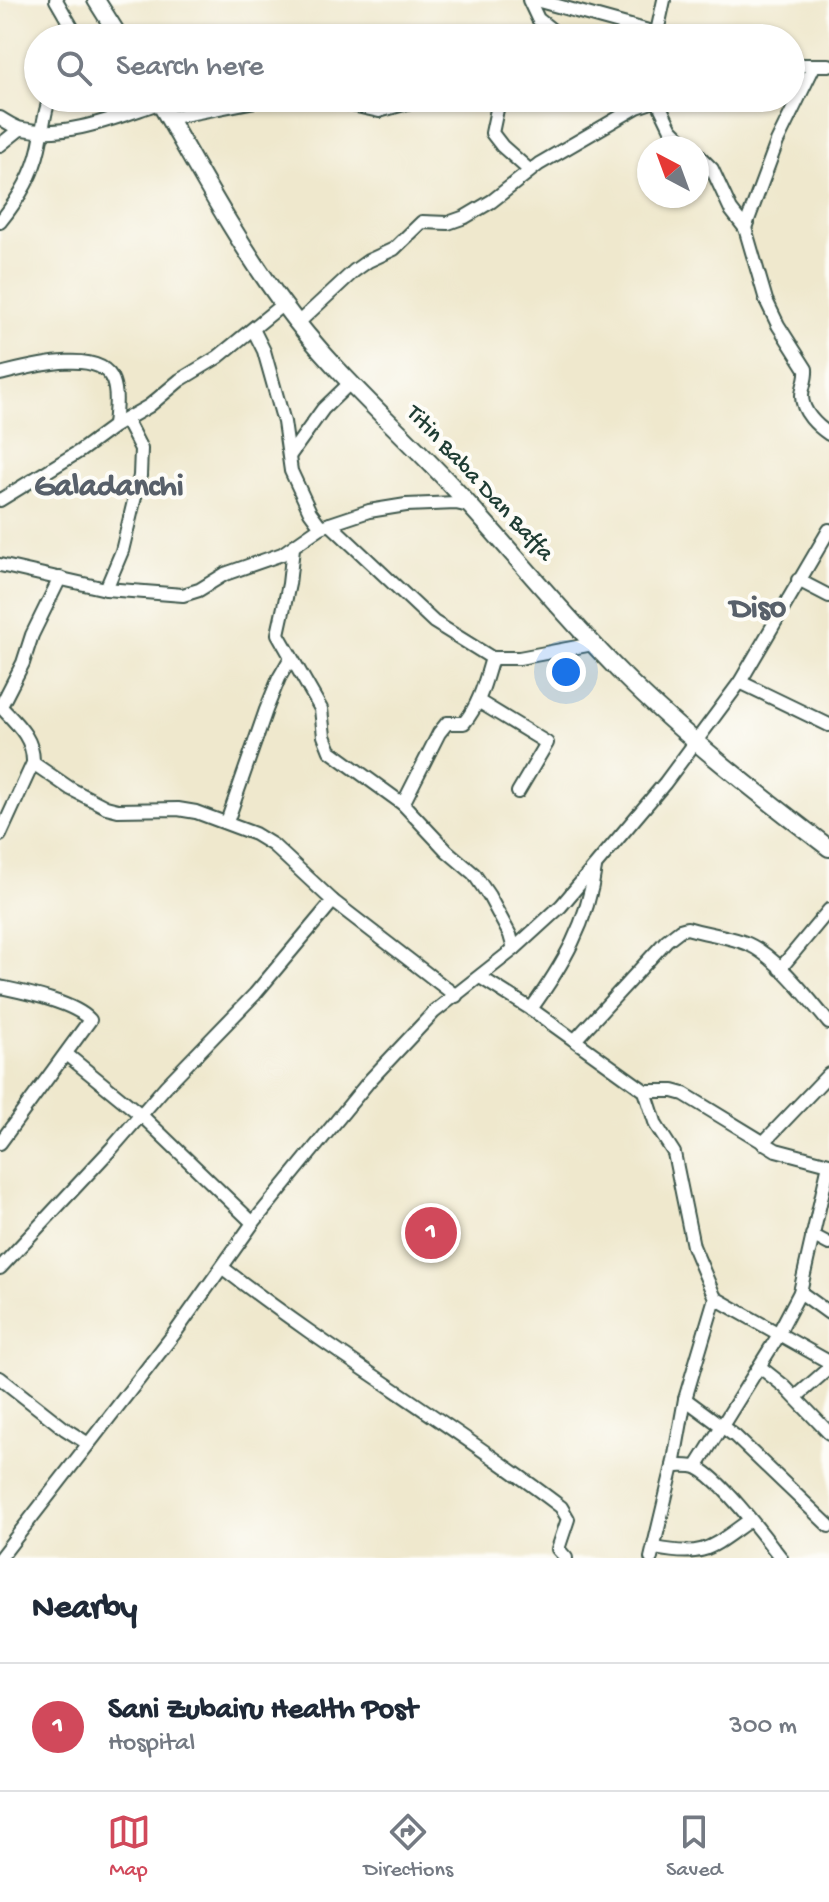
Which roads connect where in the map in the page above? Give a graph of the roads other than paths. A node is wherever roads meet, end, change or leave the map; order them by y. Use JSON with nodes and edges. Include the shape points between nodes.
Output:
{"nodes":[{"id":1,"x":56,"y":0,"type":"edge"},
{"id":2,"x":96,"y":0,"type":"edge"},
{"id":3,"x":529,"y":0,"type":"edge"},
{"id":4,"x":536,"y":0,"type":"edge"},
{"id":5,"x":664,"y":0,"type":"edge"},
{"id":6,"x":70,"y":24,"type":"edge"},
{"id":7,"x":111,"y":24,"type":"edge"},
{"id":8,"x":544,"y":24,"type":"edge"},
{"id":9,"x":627,"y":24,"type":"edge"},
{"id":10,"x":659,"y":24,"type":"edge"},
{"id":11,"x":829,"y":65,"type":"edge"},
{"id":12,"x":805,"y":66,"type":"edge"},
{"id":13,"x":814,"y":66,"type":"junction"},
{"id":14,"x":805,"y":84,"type":"edge"},
{"id":15,"x":46,"y":112,"type":"edge"},
{"id":16,"x":122,"y":112,"type":"edge"},
{"id":17,"x":165,"y":112,"type":"edge"},
{"id":18,"x":199,"y":112,"type":"edge"},
{"id":19,"x":496,"y":112,"type":"edge"},
{"id":20,"x":628,"y":112,"type":"edge"},
{"id":21,"x":665,"y":112,"type":"edge"},
{"id":22,"x":792,"y":112,"type":"edge"},
{"id":23,"x":0,"y":118,"type":"edge"},
{"id":24,"x":168,"y":118,"type":"junction"},
{"id":25,"x":20,"y":129,"type":"junction"},
{"id":26,"x":41,"y":131,"type":"junction"},
{"id":27,"x":678,"y":136,"type":"edge"},
{"id":28,"x":0,"y":145,"type":"edge"},
{"id":29,"x":709,"y":166,"type":"edge"},
{"id":30,"x":529,"y":170,"type":"junction"},
{"id":31,"x":0,"y":222,"type":"edge"},
{"id":32,"x":745,"y":228,"type":"junction"},
{"id":33,"x":283,"y":304,"type":"junction"},
{"id":34,"x":298,"y":323,"type":"junction"},
{"id":35,"x":253,"y":329,"type":"junction"},
{"id":36,"x":0,"y":374,"type":"edge"},
{"id":37,"x":351,"y":382,"type":"junction"},
{"id":38,"x":126,"y":420,"type":"junction"},
{"id":39,"x":114,"y":426,"type":"junction"},
{"id":40,"x":829,"y":434,"type":"edge"},
{"id":41,"x":290,"y":455,"type":"junction"},
{"id":42,"x":0,"y":500,"type":"edge"},
{"id":43,"x":469,"y":506,"type":"junction"},
{"id":44,"x":325,"y":526,"type":"junction"},
{"id":45,"x":829,"y":530,"type":"edge"},
{"id":46,"x":293,"y":548,"type":"junction"},
{"id":47,"x":0,"y":565,"type":"edge"},
{"id":48,"x":60,"y":578,"type":"junction"},
{"id":49,"x":798,"y":580,"type":"junction"},
{"id":50,"x":106,"y":589,"type":"junction"},
{"id":51,"x":829,"y":596,"type":"edge"},
{"id":52,"x":593,"y":644,"type":"junction"},
{"id":53,"x":492,"y":658,"type":"junction"},
{"id":54,"x":290,"y":659,"type":"junction"},
{"id":55,"x":740,"y":682,"type":"junction"},
{"id":56,"x":478,"y":701,"type":"junction"},
{"id":57,"x":0,"y":706,"type":"edge"},
{"id":58,"x":829,"y":725,"type":"edge"},
{"id":59,"x":696,"y":742,"type":"junction"},
{"id":60,"x":33,"y":763,"type":"junction"},
{"id":61,"x":518,"y":792,"type":"dead end"},
{"id":62,"x":403,"y":804,"type":"junction"},
{"id":63,"x":227,"y":822,"type":"junction"},
{"id":64,"x":0,"y":835,"type":"edge"},
{"id":65,"x":829,"y":848,"type":"edge"},
{"id":66,"x":596,"y":866,"type":"junction"},
{"id":67,"x":333,"y":901,"type":"junction"},
{"id":68,"x":829,"y":910,"type":"edge"},
{"id":69,"x":514,"y":949,"type":"junction"},
{"id":70,"x":780,"y":969,"type":"junction"},
{"id":71,"x":480,"y":977,"type":"junction"},
{"id":72,"x":0,"y":987,"type":"edge"},
{"id":73,"x":456,"y":996,"type":"junction"},
{"id":74,"x":531,"y":1009,"type":"junction"},
{"id":75,"x":829,"y":1023,"type":"edge"},
{"id":76,"x":576,"y":1039,"type":"junction"},
{"id":77,"x":66,"y":1054,"type":"junction"},
{"id":78,"x":829,"y":1074,"type":"edge"},
{"id":79,"x":645,"y":1091,"type":"junction"},
{"id":80,"x":141,"y":1115,"type":"junction"},
{"id":81,"x":0,"y":1143,"type":"edge"},
{"id":82,"x":763,"y":1143,"type":"junction"},
{"id":83,"x":829,"y":1164,"type":"edge"},
{"id":84,"x":253,"y":1223,"type":"junction"},
{"id":85,"x":812,"y":1235,"type":"junction"},
{"id":86,"x":829,"y":1244,"type":"edge"},
{"id":87,"x":0,"y":1268,"type":"edge"},
{"id":88,"x":223,"y":1268,"type":"junction"},
{"id":89,"x":800,"y":1292,"type":"junction"},
{"id":90,"x":715,"y":1298,"type":"junction"},
{"id":91,"x":829,"y":1313,"type":"edge"},
{"id":92,"x":780,"y":1333,"type":"junction"},
{"id":93,"x":829,"y":1365,"type":"edge"},
{"id":94,"x":760,"y":1367,"type":"junction"},
{"id":95,"x":0,"y":1378,"type":"edge"},
{"id":96,"x":796,"y":1397,"type":"junction"},
{"id":97,"x":685,"y":1399,"type":"junction"},
{"id":98,"x":722,"y":1425,"type":"junction"},
{"id":99,"x":829,"y":1433,"type":"edge"},
{"id":100,"x":87,"y":1443,"type":"junction"},
{"id":101,"x":673,"y":1466,"type":"junction"},
{"id":102,"x":697,"y":1466,"type":"junction"},
{"id":103,"x":750,"y":1520,"type":"junction"},
{"id":104,"x":829,"y":1526,"type":"edge"},
{"id":105,"x":653,"y":1553,"type":"edge"},
{"id":106,"x":0,"y":1558,"type":"edge"},
{"id":107,"x":566,"y":1558,"type":"edge"},
{"id":108,"x":781,"y":1558,"type":"edge"}],
"edges":[{"from":1,"to":6,"type":"street"},
{"from":2,"to":7,"type":"main road"},
{"from":3,"to":8,"type":"street"},
{"from":4,"to":9,"type":"street"},
{"from":5,"to":10,"type":"street"},
{"from":11,"to":13,"type":"street"},
{"from":12,"to":13,"type":"street"},
{"from":13,"to":14,"type":"street"},
{"from":15,"to":26,"type":"street"},
{"from":16,"to":26,"type":"street","via":[[67,130]]},
{"from":17,"to":24,"type":"main road","name":"Titin Baba Dan Baffa"},
{"from":18,"to":24,"type":"street"},
{"from":19,"to":30,"type":"street","via":[[492,133]]},
{"from":20,"to":30,"type":"street"},
{"from":21,"to":27,"type":"street"},
{"from":22,"to":32,"type":"street"},
{"from":23,"to":25,"type":"street"},
{"from":24,"to":33,"type":"main road","name":"Titin Baba Dan Baffa"},
{"from":25,"to":26,"type":"street"},
{"from":25,"to":28,"type":"street"},
{"from":26,"to":31,"type":"street","via":[[36,162]]},
{"from":29,"to":32,"type":"street"},
{"from":30,"to":34,"type":"street","via":[[465,217],[422,222],[394,249],[354,271]]},
{"from":32,"to":40,"type":"street","via":[[766,300],[806,369],[805,408]]},
{"from":33,"to":34,"type":"main road","name":"Titin Baba Dan Baffa"},
{"from":33,"to":35,"type":"street"},
{"from":34,"to":37,"type":"main road","name":"Titin Baba Dan Baffa"},
{"from":35,"to":38,"type":"street"},
{"from":35,"to":41,"type":"street","via":[[268,364]]},
{"from":36,"to":39,"type":"street","via":[[64,361],[102,369],[115,384]]},
{"from":37,"to":41,"type":"street","via":[[323,409]]},
{"from":37,"to":43,"type":"main road","name":"Titin Baba Dan Baffa"},
{"from":38,"to":39,"type":"street"},
{"from":38,"to":50,"type":"street","via":[[141,449],[140,476]]},
{"from":39,"to":42,"type":"street"},
{"from":41,"to":44,"type":"street","via":[[291,471],[310,512]]},
{"from":43,"to":44,"type":"street","via":[[406,505]]},
{"from":43,"to":52,"type":"main road","name":"Titin Baba Dan Baffa"},
{"from":44,"to":46,"type":"street"},
{"from":44,"to":53,"type":"street","via":[[434,622]]},
{"from":45,"to":49,"type":"street"},
{"from":46,"to":50,"type":"street","via":[[225,574],[191,594]]},
{"from":46,"to":54,"type":"street","via":[[278,628]]},
{"from":47,"to":48,"type":"street"},
{"from":48,"to":50,"type":"street"},
{"from":48,"to":57,"type":"street"},
{"from":49,"to":51,"type":"street"},
{"from":49,"to":55,"type":"street"},
{"from":52,"to":53,"type":"street"},
{"from":52,"to":59,"type":"main road","name":"Titin Baba Dan Baffa"},
{"from":53,"to":56,"type":"street"},
{"from":54,"to":62,"type":"street","via":[[321,709],[330,751]]},
{"from":54,"to":63,"type":"street"},
{"from":55,"to":58,"type":"street"},
{"from":55,"to":59,"type":"street"},
{"from":56,"to":61,"type":"street","via":[[547,743]]},
{"from":56,"to":62,"type":"street","via":[[464,723],[447,723],[439,733]]},
{"from":57,"to":60,"type":"street","via":[[28,738]]},
{"from":59,"to":65,"type":"main road","name":"Titin Baba Dan Baffa"},
{"from":59,"to":66,"type":"street"},
{"from":60,"to":63,"type":"street","via":[[106,807],[178,809]]},
{"from":60,"to":64,"type":"street"},
{"from":62,"to":69,"type":"street","via":[[482,884]]},
{"from":63,"to":67,"type":"street","via":[[273,845]]},
{"from":66,"to":69,"type":"street"},
{"from":66,"to":74,"type":"street","via":[[577,937]]},
{"from":67,"to":73,"type":"street"},
{"from":67,"to":80,"type":"street","via":[[255,994]]},
{"from":68,"to":70,"type":"street"},
{"from":69,"to":71,"type":"street"},
{"from":70,"to":75,"type":"street"},
{"from":70,"to":76,"type":"street","via":[[747,943],[683,929]]},
{"from":71,"to":73,"type":"street"},
{"from":71,"to":74,"type":"street"},
{"from":72,"to":77,"type":"street","via":[[88,1018]]},
{"from":73,"to":84,"type":"street","via":[[387,1060]]},
{"from":74,"to":76,"type":"street"},
{"from":76,"to":79,"type":"street"},
{"from":77,"to":80,"type":"street"},
{"from":77,"to":81,"type":"street"},
{"from":78,"to":82,"type":"street"},
{"from":79,"to":82,"type":"street","via":[[684,1094]]},
{"from":79,"to":90,"type":"street","via":[[656,1125],[674,1153],[693,1246]]},
{"from":80,"to":84,"type":"street"},
{"from":80,"to":87,"type":"street"},
{"from":82,"to":83,"type":"street"},
{"from":83,"to":85,"type":"street"},
{"from":84,"to":88,"type":"street"},
{"from":85,"to":86,"type":"street"},
{"from":85,"to":89,"type":"street"},
{"from":88,"to":100,"type":"street"},
{"from":88,"to":107,"type":"street","via":[[561,1507],[568,1519],[558,1549]]},
{"from":89,"to":91,"type":"street"},
{"from":89,"to":92,"type":"street"},
{"from":90,"to":92,"type":"street"},
{"from":90,"to":97,"type":"street"},
{"from":92,"to":93,"type":"street"},
{"from":92,"to":94,"type":"street"},
{"from":93,"to":96,"type":"street"},
{"from":94,"to":96,"type":"street"},
{"from":94,"to":98,"type":"street"},
{"from":95,"to":100,"type":"street"},
{"from":96,"to":99,"type":"street"},
{"from":97,"to":98,"type":"street"},
{"from":97,"to":101,"type":"street"},
{"from":98,"to":102,"type":"street"},
{"from":98,"to":104,"type":"street"},
{"from":100,"to":106,"type":"street"},
{"from":101,"to":102,"type":"street"},
{"from":101,"to":105,"type":"street"},
{"from":102,"to":103,"type":"street"},
{"from":103,"to":105,"type":"street","via":[[702,1554]]},
{"from":103,"to":108,"type":"street"}]}
